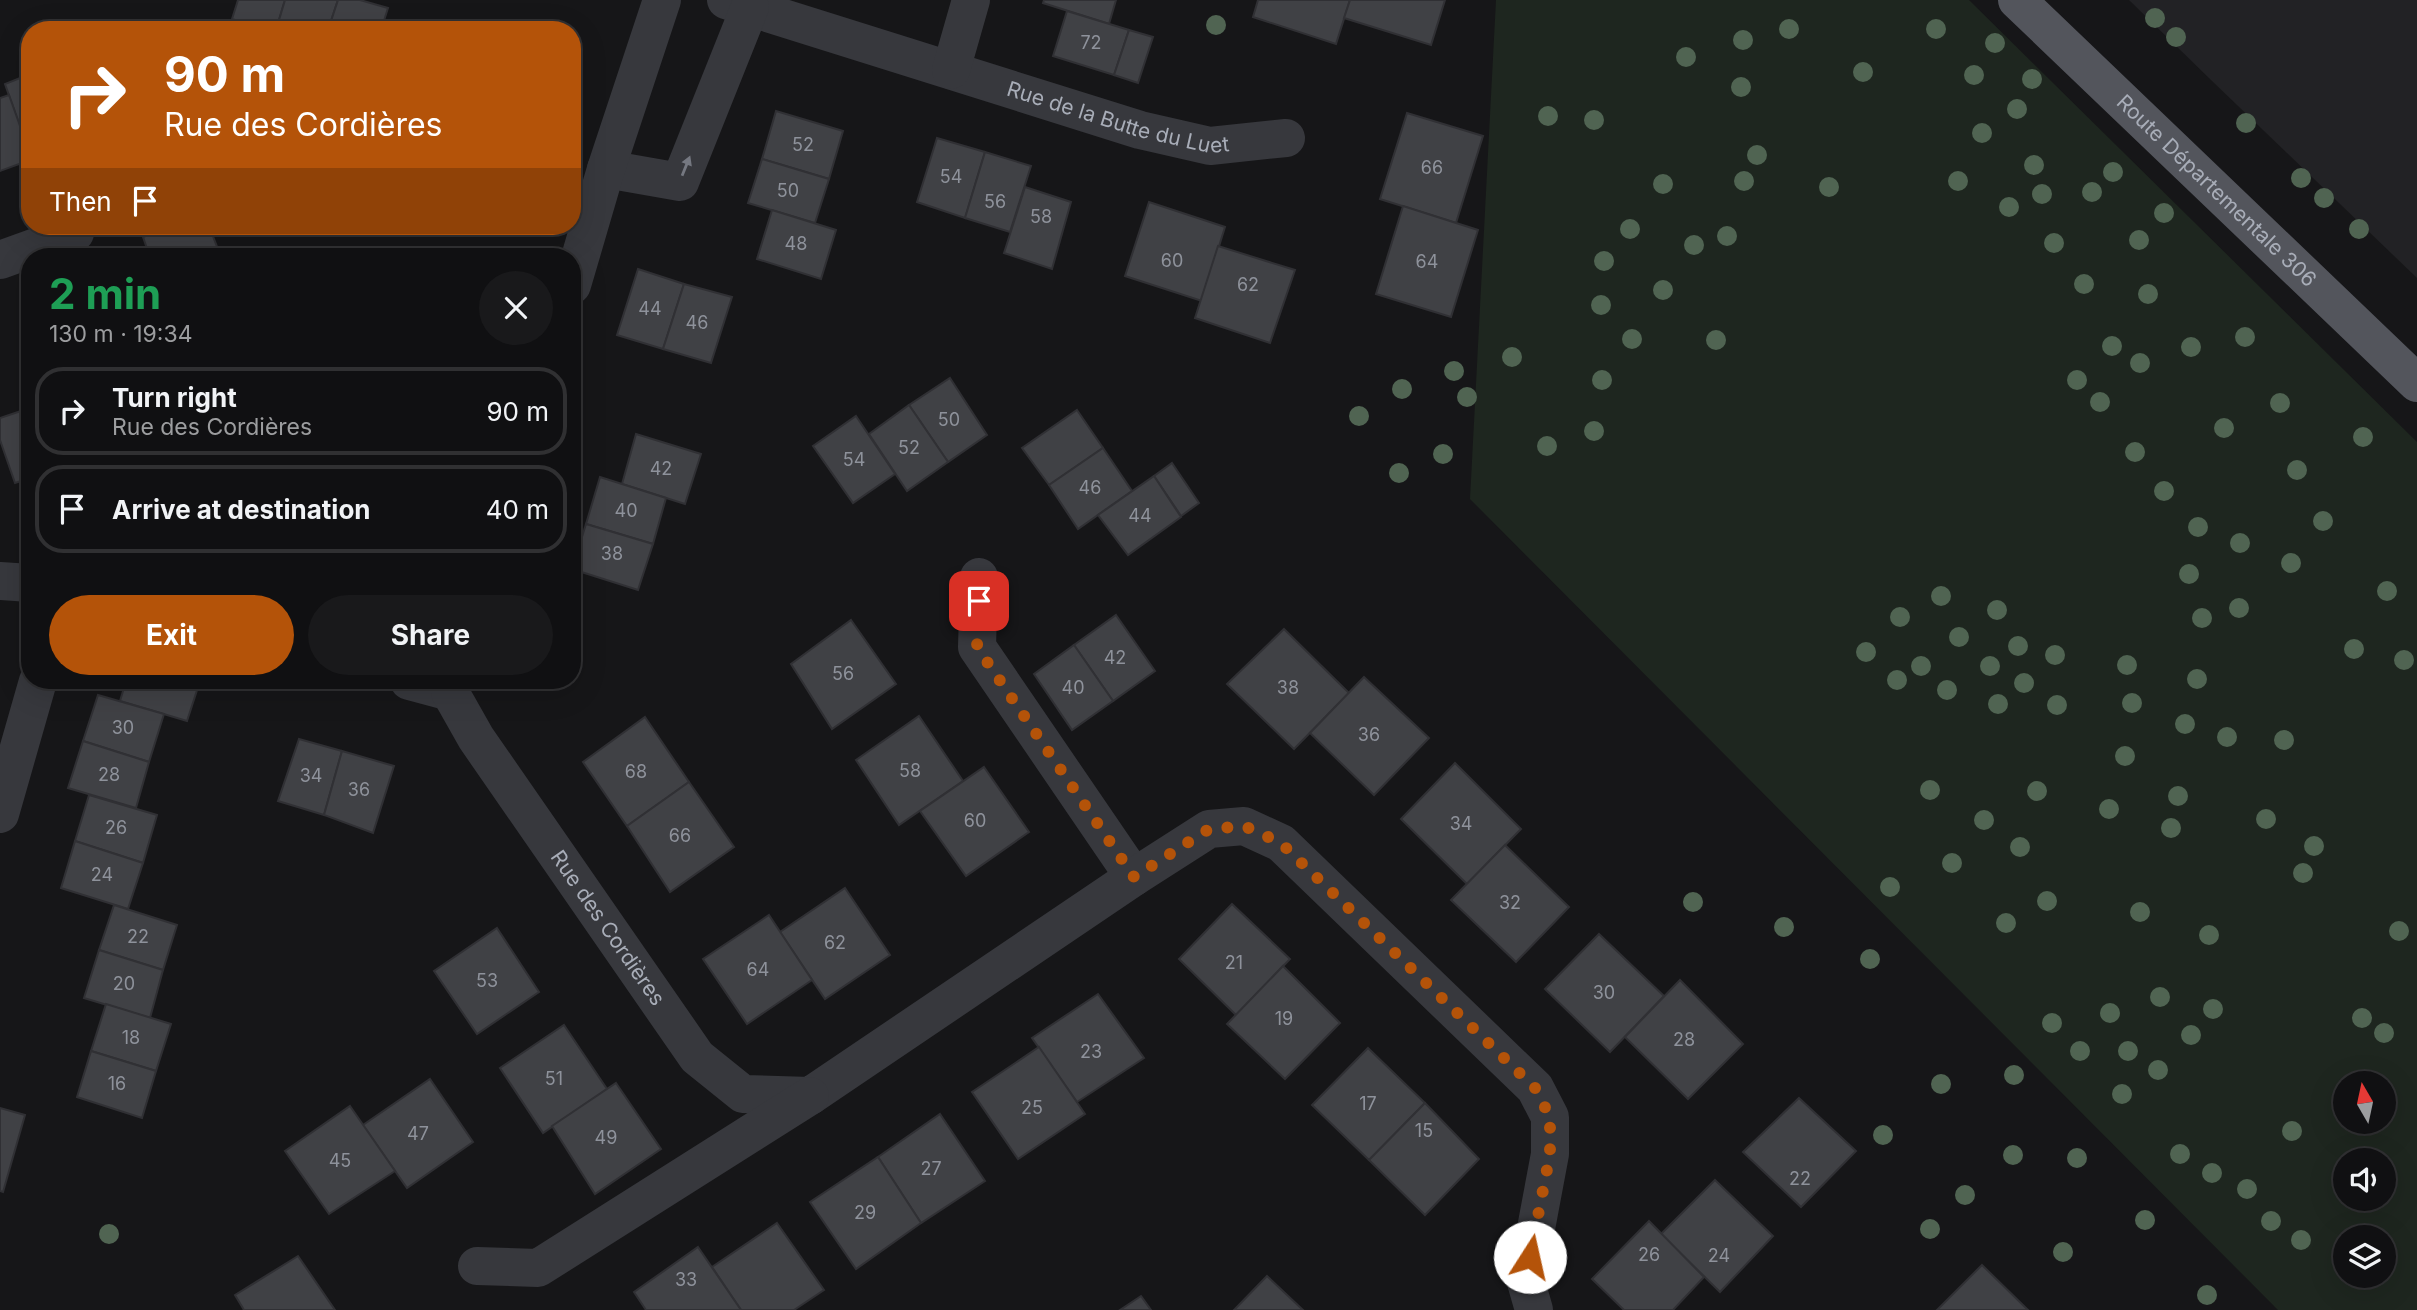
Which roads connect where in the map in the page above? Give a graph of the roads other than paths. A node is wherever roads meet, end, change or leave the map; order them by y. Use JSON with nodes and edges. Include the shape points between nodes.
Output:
{"nodes":[{"id":1,"x":662,"y":0,"type":"edge"},
{"id":2,"x":971,"y":0,"type":"edge"},
{"id":3,"x":2017,"y":0,"type":"edge"},
{"id":4,"x":738,"y":4,"type":"edge"},
{"id":5,"x":951,"y":70,"type":"junction"},
{"id":6,"x":1286,"y":138,"type":"dead end"},
{"id":7,"x":606,"y":169,"type":"junction"},
{"id":8,"x":69,"y":235,"type":"edge"},
{"id":9,"x":33,"y":248,"type":"edge"},
{"id":10,"x":21,"y":252,"type":"edge"},
{"id":11,"x":581,"y":254,"type":"edge"},
{"id":12,"x":0,"y":260,"type":"edge"},
{"id":13,"x":2417,"y":383,"type":"edge"},
{"id":14,"x":979,"y":578,"type":"dead end"},
{"id":15,"x":0,"y":581,"type":"edge"},
{"id":16,"x":21,"y":582,"type":"edge"},
{"id":17,"x":36,"y":689,"type":"edge"},
{"id":18,"x":452,"y":689,"type":"edge"},
{"id":19,"x":0,"y":814,"type":"edge"},
{"id":20,"x":1134,"y":877,"type":"junction"},
{"id":21,"x":810,"y":1096,"type":"junction"},
{"id":22,"x":477,"y":1266,"type":"dead end"},
{"id":23,"x":1534,"y":1310,"type":"edge"}],
"edges":[{"from":1,"to":7,"type":"street"},
{"from":2,"to":5,"type":"street"},
{"from":3,"to":13,"type":"main road","name":"Route Départementale 306"},
{"from":4,"to":5,"type":"street","name":"Rue de la Butte du Luet"},
{"from":7,"to":4,"type":"street","name":"Rue de la Butte du Luet","one_way":true,"via":[[680,182]]},
{"from":5,"to":6,"type":"street","name":"Rue de la Butte du Luet","via":[[1140,130],[1210,146]]},
{"from":7,"to":11,"type":"street"},
{"from":8,"to":9,"type":"street"},
{"from":10,"to":12,"type":"street"},
{"from":14,"to":20,"type":"street","via":[[977,647]]},
{"from":15,"to":16,"type":"street"},
{"from":17,"to":19,"type":"street"},
{"from":18,"to":21,"type":"street","name":"Rue des Cordières","via":[[476,738],[697,1057],[743,1094]]},
{"from":20,"to":21,"type":"street"},
{"from":20,"to":23,"type":"street","via":[[1209,829],[1244,826],[1281,843],[1535,1088],[1550,1117],[1550,1154],[1526,1282]]},
{"from":21,"to":22,"type":"street","via":[[538,1268]]}]}
